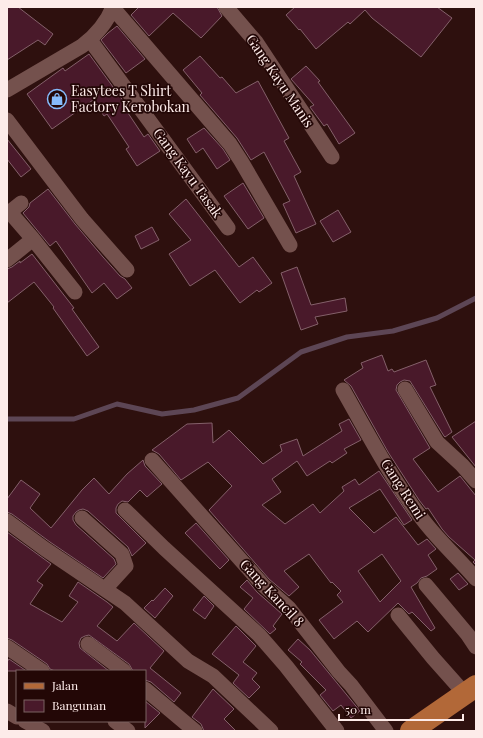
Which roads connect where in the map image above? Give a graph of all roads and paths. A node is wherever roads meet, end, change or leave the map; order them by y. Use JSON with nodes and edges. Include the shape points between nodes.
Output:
{"nodes":[{"id":1,"x":226,"y":7,"type":"edge"},
{"id":2,"x":113,"y":8,"type":"edge"},
{"id":3,"x":90,"y":40,"type":"junction"},
{"id":4,"x":7,"y":90,"type":"edge"},
{"id":5,"x":7,"y":120,"type":"edge"},
{"id":6,"x":332,"y":157,"type":"dead end"},
{"id":7,"x":21,"y":203,"type":"dead end"},
{"id":8,"x":228,"y":228,"type":"dead end"},
{"id":9,"x":33,"y":239,"type":"junction"},
{"id":10,"x":290,"y":245,"type":"dead end"},
{"id":11,"x":7,"y":260,"type":"edge"},
{"id":12,"x":127,"y":270,"type":"dead end"},
{"id":13,"x":75,"y":292,"type":"dead end"},
{"id":14,"x":405,"y":389,"type":"dead end"},
{"id":15,"x":343,"y":390,"type":"dead end"},
{"id":16,"x":152,"y":460,"type":"dead end"},
{"id":17,"x":476,"y":481,"type":"edge"},
{"id":18,"x":125,"y":510,"type":"dead end"},
{"id":19,"x":82,"y":518,"type":"dead end"},
{"id":20,"x":7,"y":521,"type":"edge"},
{"id":21,"x":476,"y":578,"type":"edge"},
{"id":22,"x":426,"y":586,"type":"dead end"},
{"id":23,"x":105,"y":589,"type":"junction"},
{"id":24,"x":398,"y":615,"type":"dead end"},
{"id":25,"x":472,"y":641,"type":"edge"},
{"id":26,"x":88,"y":644,"type":"dead end"},
{"id":27,"x":7,"y":647,"type":"edge"},
{"id":28,"x":41,"y":670,"type":"edge"},
{"id":29,"x":123,"y":670,"type":"edge"},
{"id":30,"x":146,"y":690,"type":"edge"},
{"id":31,"x":470,"y":690,"type":"edge"},
{"id":32,"x":7,"y":711,"type":"edge"},
{"id":33,"x":16,"y":716,"type":"edge"},
{"id":34,"x":27,"y":722,"type":"edge"},
{"id":35,"x":116,"y":722,"type":"edge"},
{"id":36,"x":335,"y":729,"type":"edge"},
{"id":37,"x":43,"y":731,"type":"edge"},
{"id":38,"x":128,"y":731,"type":"edge"},
{"id":39,"x":195,"y":731,"type":"edge"},
{"id":40,"x":271,"y":731,"type":"edge"},
{"id":41,"x":386,"y":731,"type":"edge"},
{"id":42,"x":411,"y":731,"type":"edge"}],
"edges":[{"from":1,"to":6,"type":"street","name":"Gang Kayu Manis","via":[[256,42]]},
{"from":2,"to":3,"type":"street"},
{"from":2,"to":10,"type":"street","via":[[230,144]]},
{"from":3,"to":4,"type":"street"},
{"from":3,"to":8,"type":"street","name":"Gang Kayu Tasak"},
{"from":5,"to":12,"type":"street","via":[[82,219]]},
{"from":7,"to":9,"type":"street","via":[[11,211]]},
{"from":9,"to":11,"type":"street"},
{"from":9,"to":13,"type":"street"},
{"from":14,"to":17,"type":"street","via":[[437,442]]},
{"from":15,"to":21,"type":"street","name":"Gang Remi","via":[[406,497],[423,521]]},
{"from":16,"to":41,"type":"street","name":"Gang Kancil 8","via":[[263,585],[288,608]]},
{"from":18,"to":36,"type":"street","via":[[259,635]]},
{"from":19,"to":23,"type":"street","via":[[122,554],[126,566]]},
{"from":20,"to":23,"type":"street"},
{"from":22,"to":25,"type":"street"},
{"from":23,"to":40,"type":"street","via":[[125,603],[188,661],[213,676]]},
{"from":24,"to":31,"type":"street","via":[[448,675]]},
{"from":26,"to":29,"type":"street"},
{"from":27,"to":28,"type":"street"},
{"from":30,"to":39,"type":"street"},
{"from":31,"to":42,"type":"main road"},
{"from":32,"to":33,"type":"street"},
{"from":34,"to":37,"type":"street"},
{"from":35,"to":38,"type":"street"}]}
